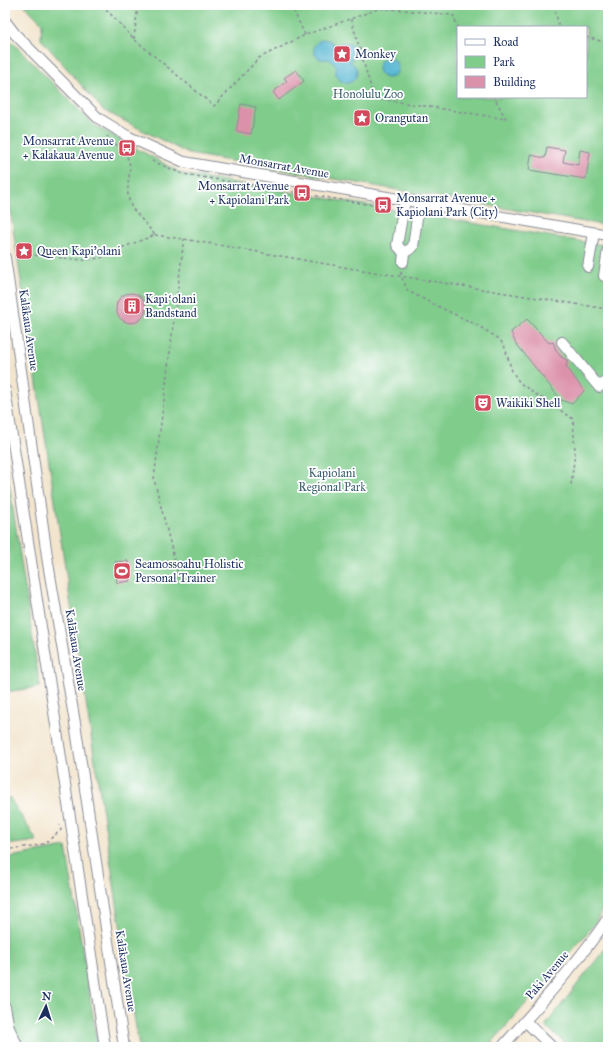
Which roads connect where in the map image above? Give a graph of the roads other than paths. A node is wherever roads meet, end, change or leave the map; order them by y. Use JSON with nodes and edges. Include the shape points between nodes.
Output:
{"nodes":[{"id":1,"x":5,"y":21,"type":"edge"},
{"id":2,"x":10,"y":33,"type":"edge"},
{"id":3,"x":405,"y":200,"type":"junction"},
{"id":4,"x":420,"y":203,"type":"junction"},
{"id":5,"x":594,"y":233,"type":"junction"},
{"id":6,"x":608,"y":235,"type":"edge"},
{"id":7,"x":608,"y":249,"type":"edge"},
{"id":8,"x":5,"y":259,"type":"edge"},
{"id":9,"x":588,"y":267,"type":"dead end"},
{"id":10,"x":604,"y":276,"type":"dead end"},
{"id":11,"x":562,"y":342,"type":"dead end"},
{"id":12,"x":608,"y":380,"type":"edge"},
{"id":13,"x":5,"y":390,"type":"edge"},
{"id":14,"x":42,"y":514,"type":"junction"},
{"id":15,"x":25,"y":516,"type":"junction"},
{"id":16,"x":75,"y":723,"type":"junction"},
{"id":17,"x":56,"y":726,"type":"junction"},
{"id":18,"x":605,"y":914,"type":"edge"},
{"id":19,"x":5,"y":1007,"type":"edge"},
{"id":20,"x":526,"y":1021,"type":"junction"},
{"id":21,"x":18,"y":1047,"type":"edge"},
{"id":22,"x":105,"y":1047,"type":"edge"},
{"id":23,"x":124,"y":1047,"type":"edge"},
{"id":24,"x":502,"y":1047,"type":"edge"},
{"id":25,"x":552,"y":1047,"type":"edge"}],
"edges":[{"from":1,"to":2,"type":"street","name":"Monsarrat Avenue"},
{"from":2,"to":3,"type":"street","name":"Monsarrat Avenue","via":[[98,118],[129,137],[184,162]]},
{"from":3,"to":4,"type":"street","name":"Monsarrat Avenue"},
{"from":3,"to":4,"type":"street","via":[[397,245],[403,258],[412,247]]},
{"from":4,"to":5,"type":"street","name":"Monsarrat Avenue"},
{"from":5,"to":6,"type":"street","name":"Monsarrat Avenue"},
{"from":5,"to":9,"type":"street"},
{"from":7,"to":10,"type":"street"},
{"from":8,"to":14,"type":"street","name":"Kalākaua Avenue"},
{"from":11,"to":12,"type":"street","via":[[599,387]]},
{"from":13,"to":15,"type":"street"},
{"from":14,"to":15,"type":"street"},
{"from":14,"to":16,"type":"street","name":"Kalākaua Avenue"},
{"from":15,"to":17,"type":"street"},
{"from":16,"to":17,"type":"street"},
{"from":16,"to":23,"type":"street","name":"Kalākaua Avenue"},
{"from":17,"to":22,"type":"street"},
{"from":18,"to":20,"type":"street","name":"Paki Avenue","via":[[600,930]]},
{"from":19,"to":21,"type":"street","via":[[9,1028]]},
{"from":20,"to":24,"type":"street","name":"Paki Avenue"},
{"from":20,"to":25,"type":"street"}]}
